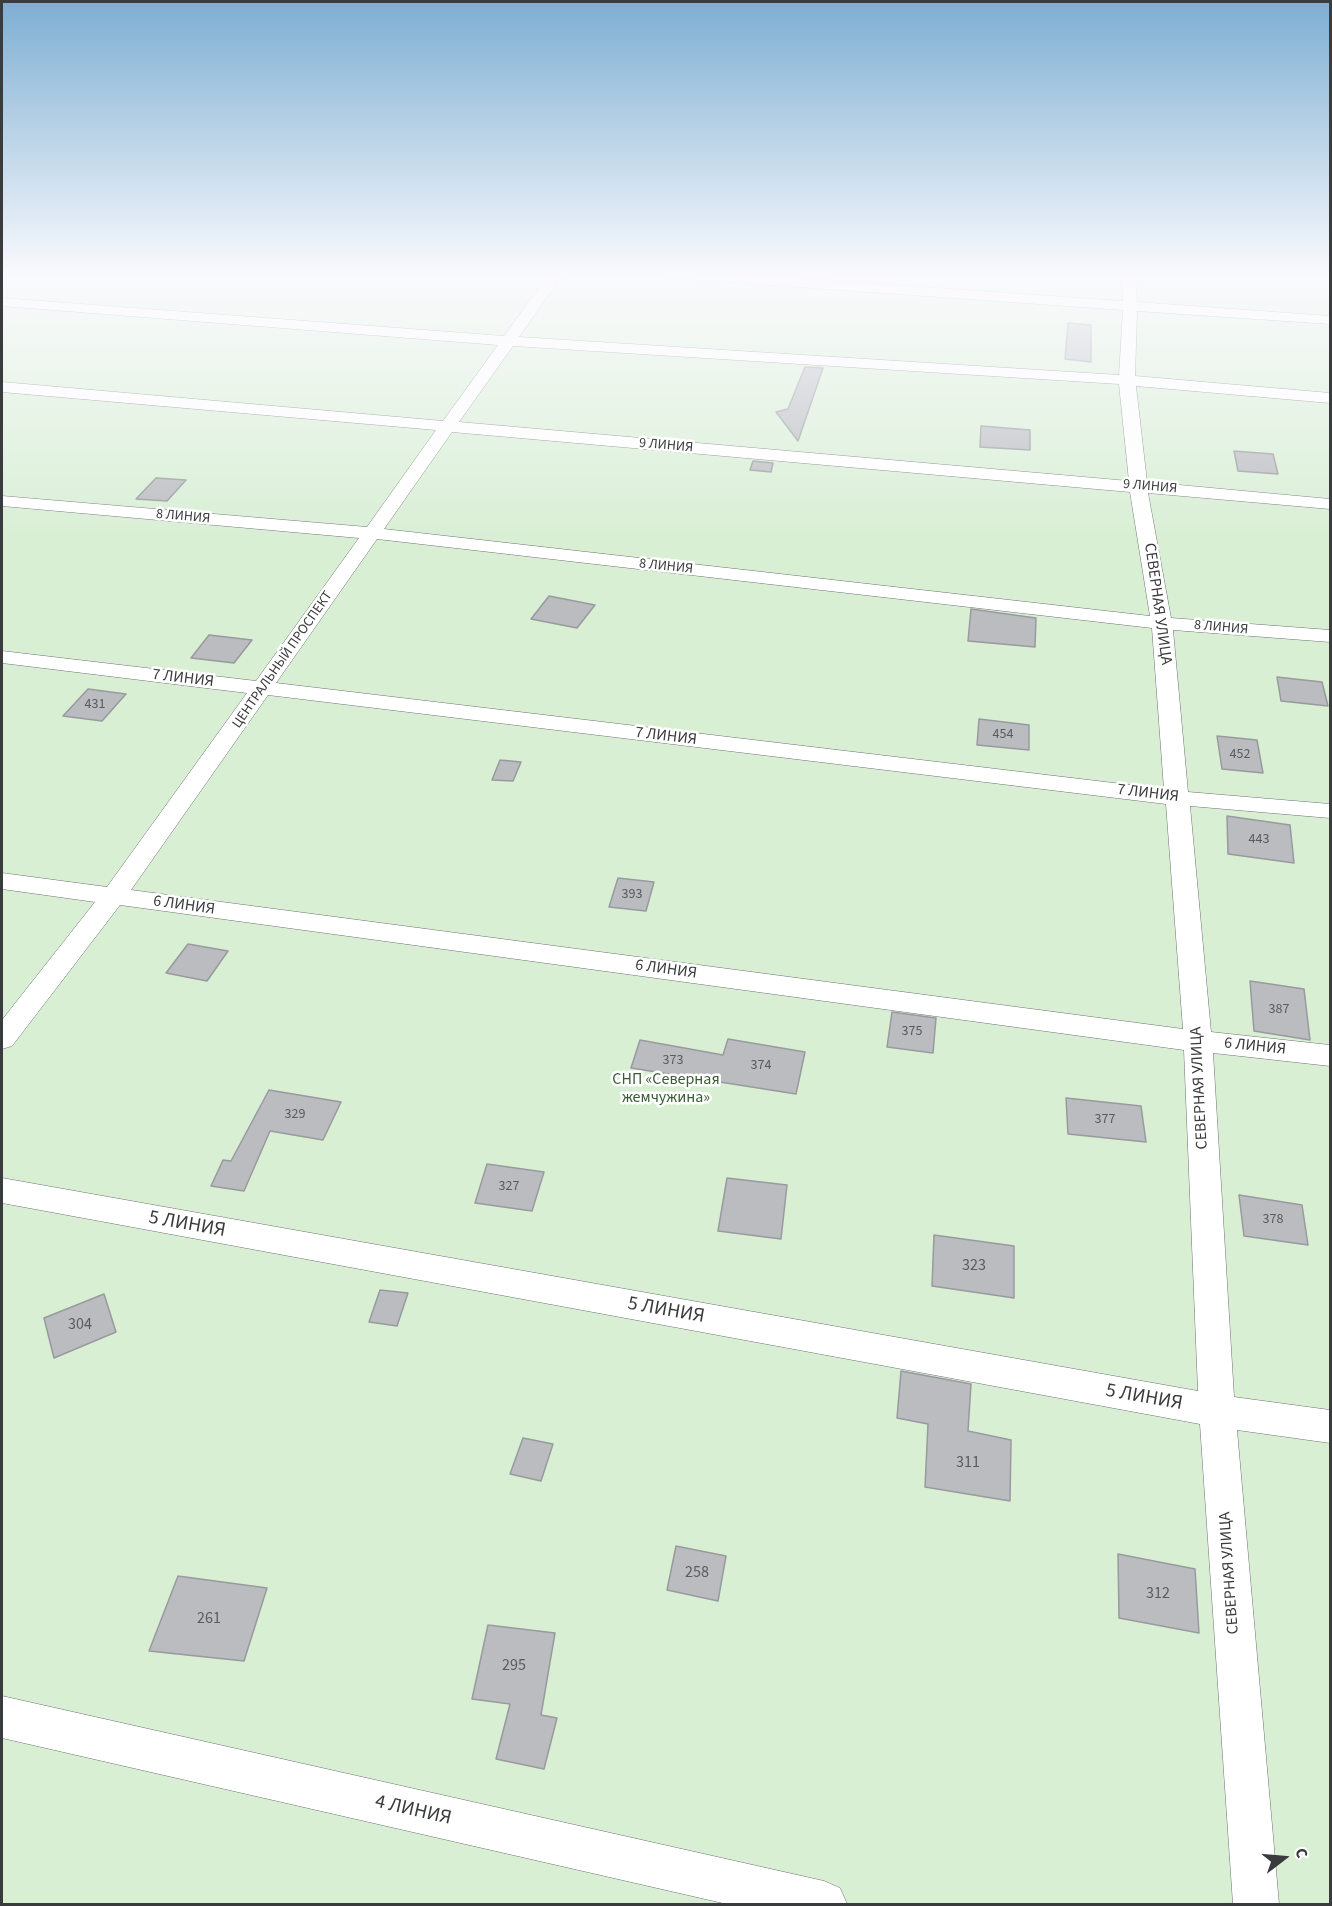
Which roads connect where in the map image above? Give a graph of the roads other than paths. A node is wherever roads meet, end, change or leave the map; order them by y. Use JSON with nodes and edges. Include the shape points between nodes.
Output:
{"nodes":[{"id":1,"x":493,"y":363,"type":"edge"},
{"id":2,"x":856,"y":363,"type":"edge"},
{"id":3,"x":1127,"y":363,"type":"edge"},
{"id":4,"x":1126,"y":380,"type":"junction"},
{"id":5,"x":2,"y":387,"type":"edge"},
{"id":6,"x":1330,"y":398,"type":"edge"},
{"id":7,"x":448,"y":427,"type":"junction"},
{"id":8,"x":1138,"y":486,"type":"junction"},
{"id":9,"x":2,"y":501,"type":"edge"},
{"id":10,"x":1330,"y":504,"type":"edge"},
{"id":11,"x":372,"y":533,"type":"junction"},
{"id":12,"x":1162,"y":623,"type":"junction"},
{"id":13,"x":1330,"y":636,"type":"edge"},
{"id":14,"x":2,"y":657,"type":"edge"},
{"id":15,"x":263,"y":689,"type":"junction"},
{"id":16,"x":1179,"y":798,"type":"junction"},
{"id":17,"x":1330,"y":811,"type":"edge"},
{"id":18,"x":2,"y":881,"type":"edge"},
{"id":19,"x":113,"y":897,"type":"junction"},
{"id":20,"x":2,"y":1039,"type":"edge"},
{"id":21,"x":1198,"y":1041,"type":"junction"},
{"id":22,"x":1330,"y":1055,"type":"edge"},
{"id":23,"x":2,"y":1191,"type":"edge"},
{"id":24,"x":1217,"y":1411,"type":"junction"},
{"id":25,"x":1330,"y":1426,"type":"edge"},
{"id":26,"x":2,"y":1717,"type":"edge"},
{"id":27,"x":824,"y":1905,"type":"edge"},
{"id":28,"x":1256,"y":1905,"type":"edge"}],
"edges":[{"from":1,"to":7,"type":"street","name":"ЦЕНТРАЛЬНЫЙ ПРОСПЕКТ"},
{"from":2,"to":4,"type":"street"},
{"from":3,"to":4,"type":"street","name":"СЕВЕРНАЯ УЛИЦА"},
{"from":4,"to":6,"type":"street"},
{"from":4,"to":8,"type":"street","name":"СЕВЕРНАЯ УЛИЦА"},
{"from":5,"to":7,"type":"street","name":"9 ЛИНИЯ"},
{"from":7,"to":8,"type":"street","name":"9 ЛИНИЯ"},
{"from":7,"to":11,"type":"street","name":"ЦЕНТРАЛЬНЫЙ ПРОСПЕКТ"},
{"from":8,"to":10,"type":"street","name":"9 ЛИНИЯ"},
{"from":8,"to":12,"type":"street","name":"СЕВЕРНАЯ УЛИЦА"},
{"from":9,"to":11,"type":"street","name":"8 ЛИНИЯ"},
{"from":11,"to":12,"type":"street","name":"8 ЛИНИЯ"},
{"from":11,"to":15,"type":"street","name":"ЦЕНТРАЛЬНЫЙ ПРОСПЕКТ"},
{"from":12,"to":13,"type":"street","name":"8 ЛИНИЯ"},
{"from":12,"to":16,"type":"street","name":"СЕВЕРНАЯ УЛИЦА"},
{"from":14,"to":15,"type":"street","name":"7 ЛИНИЯ"},
{"from":15,"to":16,"type":"street","name":"7 ЛИНИЯ"},
{"from":15,"to":19,"type":"street","name":"ЦЕНТРАЛЬНЫЙ ПРОСПЕКТ"},
{"from":16,"to":17,"type":"street","name":"7 ЛИНИЯ"},
{"from":16,"to":21,"type":"street","name":"СЕВЕРНАЯ УЛИЦА"},
{"from":18,"to":19,"type":"street","name":"6 ЛИНИЯ"},
{"from":19,"to":20,"type":"street","name":"ЦЕНТРАЛЬНЫЙ ПРОСПЕКТ"},
{"from":19,"to":21,"type":"street","name":"6 ЛИНИЯ"},
{"from":21,"to":22,"type":"street","name":"6 ЛИНИЯ"},
{"from":21,"to":24,"type":"street","name":"СЕВЕРНАЯ УЛИЦА"},
{"from":23,"to":24,"type":"street","name":"5 ЛИНИЯ"},
{"from":24,"to":25,"type":"street","name":"5 ЛИНИЯ"},
{"from":24,"to":28,"type":"street","name":"СЕВЕРНАЯ УЛИЦА"},
{"from":26,"to":27,"type":"street","name":"4 ЛИНИЯ"}]}
